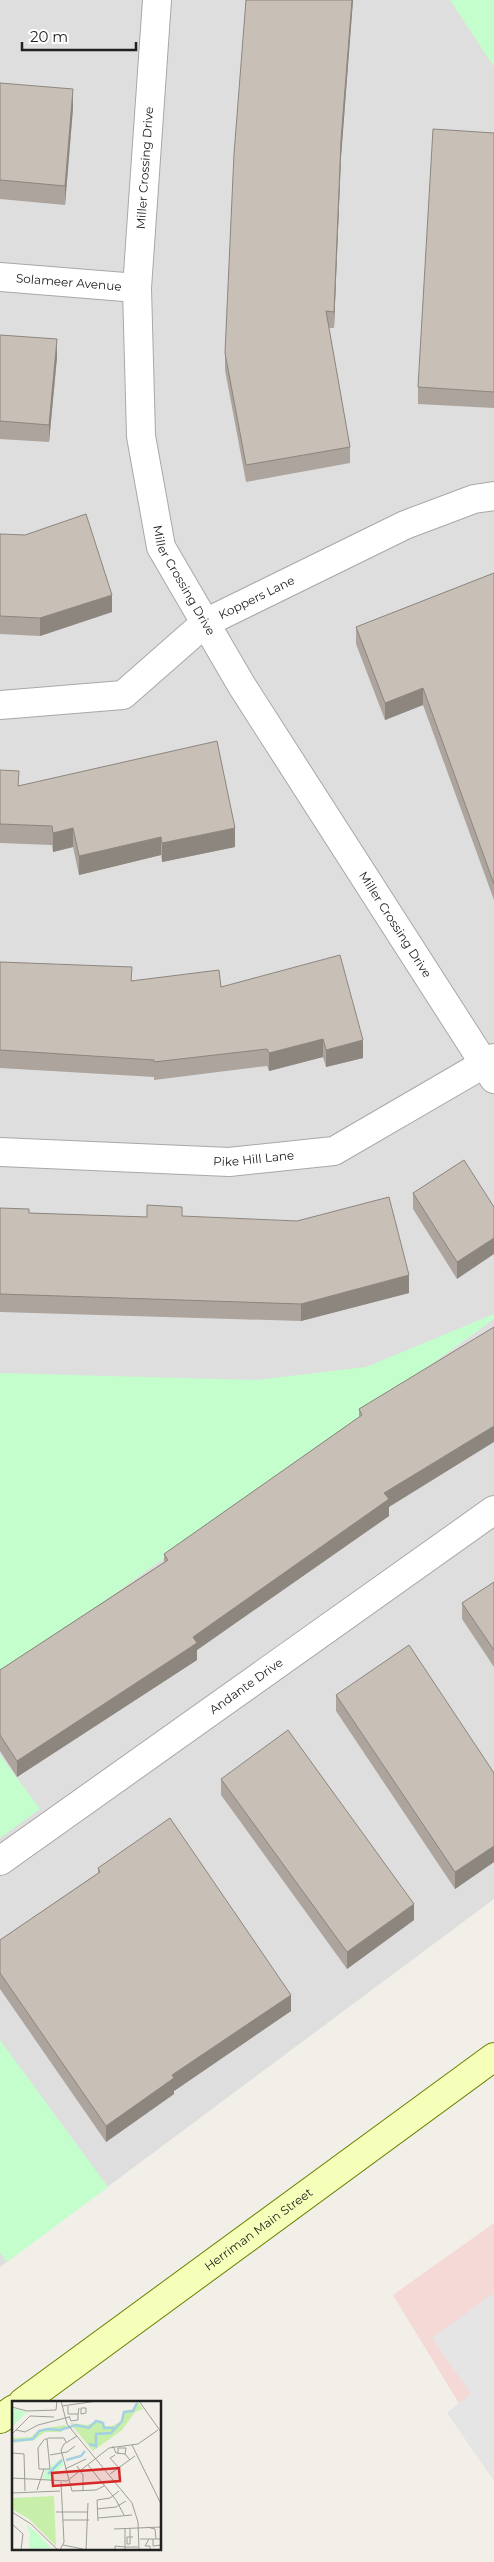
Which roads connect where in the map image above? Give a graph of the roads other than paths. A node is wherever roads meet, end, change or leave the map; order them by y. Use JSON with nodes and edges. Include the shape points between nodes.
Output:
{"nodes":[{"id":1,"x":157,"y":0,"type":"edge"},
{"id":2,"x":0,"y":277,"type":"edge"},
{"id":3,"x":137,"y":288,"type":"junction"},
{"id":4,"x":494,"y":496,"type":"edge"},
{"id":5,"x":205,"y":623,"type":"junction"},
{"id":6,"x":0,"y":705,"type":"edge"},
{"id":7,"x":491,"y":1067,"type":"edge"},
{"id":8,"x":0,"y":1152,"type":"edge"},
{"id":9,"x":494,"y":1510,"type":"edge"},
{"id":10,"x":0,"y":1861,"type":"edge"},
{"id":11,"x":494,"y":2057,"type":"edge"},
{"id":12,"x":24,"y":2401,"type":"edge"},
{"id":13,"x":12,"y":2410,"type":"edge"},
{"id":14,"x":0,"y":2419,"type":"edge"}],
"edges":[{"from":1,"to":3,"type":"street","name":"Miller Crossing Drive"},
{"from":2,"to":3,"type":"street","name":"Solameer Avenue"},
{"from":3,"to":5,"type":"street","name":"Miller Crossing Drive","via":[[141,436],[162,547]]},
{"from":4,"to":5,"type":"street","name":"Koppers Lane","via":[[474,499],[405,525]]},
{"from":5,"to":6,"type":"street","name":"Koppers Lane","via":[[123,695]]},
{"from":5,"to":7,"type":"street","name":"Miller Crossing Drive","via":[[242,686]]},
{"from":7,"to":8,"type":"street","name":"Pike Hill Lane","via":[[334,1151],[229,1162]]},
{"from":9,"to":10,"type":"street","name":"Andante Drive"},
{"from":11,"to":12,"type":"main road","name":"Herriman Main Street"},
{"from":13,"to":14,"type":"main road"}]}
